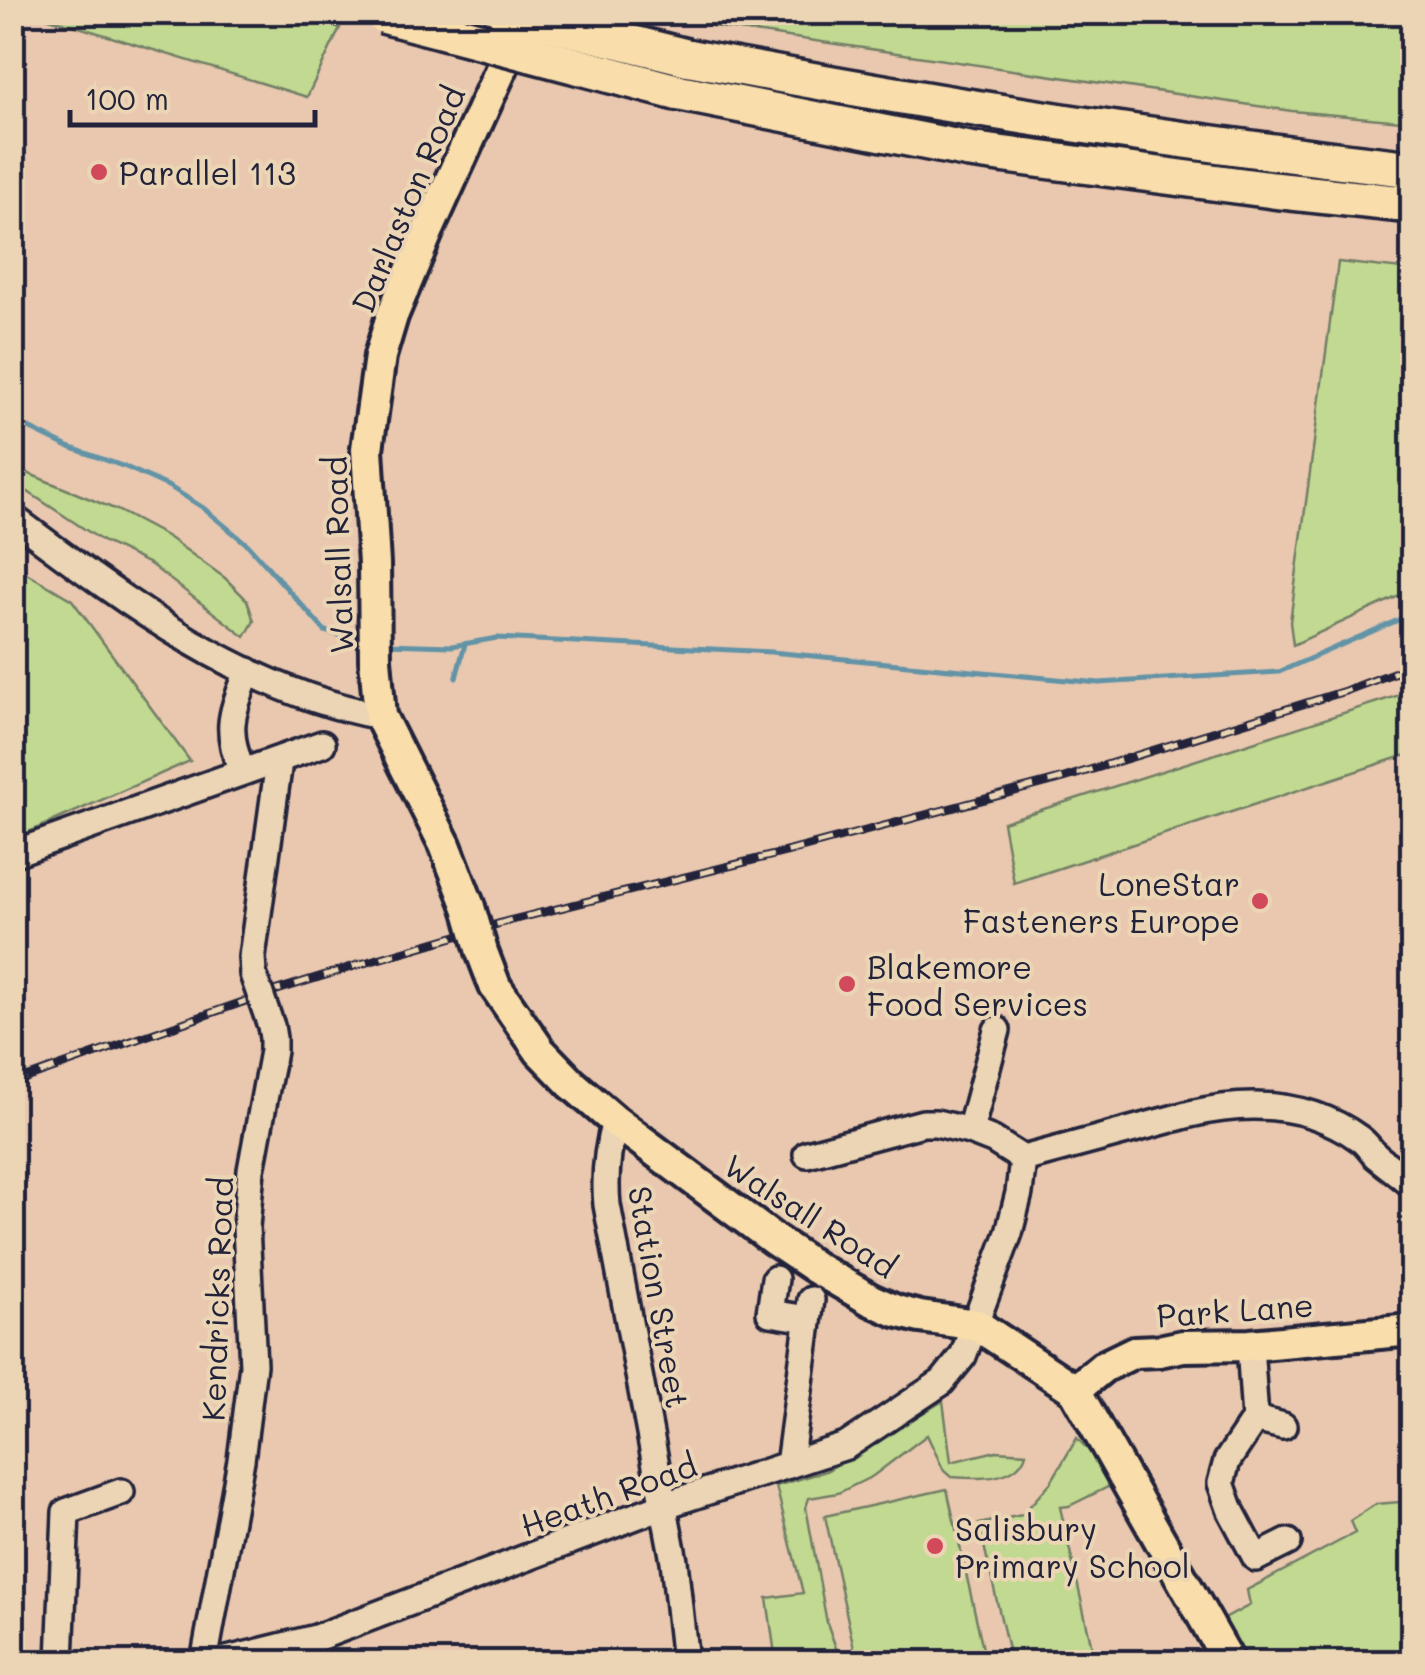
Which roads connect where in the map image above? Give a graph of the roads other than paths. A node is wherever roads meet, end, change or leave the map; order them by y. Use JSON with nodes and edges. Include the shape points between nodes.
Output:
{"nodes":[{"id":1,"x":505,"y":12,"type":"edge"},
{"id":2,"x":527,"y":12,"type":"edge"},
{"id":3,"x":378,"y":14,"type":"edge"},
{"id":4,"x":1412,"y":169,"type":"edge"},
{"id":5,"x":1412,"y":205,"type":"edge"},
{"id":6,"x":370,"y":420,"type":"joint"},
{"id":7,"x":12,"y":517,"type":"edge"},
{"id":8,"x":248,"y":671,"type":"junction"},
{"id":9,"x":380,"y":716,"type":"junction"},
{"id":10,"x":322,"y":744,"type":"dead end"},
{"id":11,"x":277,"y":761,"type":"junction"},
{"id":12,"x":242,"y":772,"type":"junction"},
{"id":13,"x":12,"y":854,"type":"edge"},
{"id":14,"x":997,"y":1030,"type":"dead end"},
{"id":15,"x":615,"y":1121,"type":"junction"},
{"id":16,"x":970,"y":1130,"type":"junction"},
{"id":17,"x":807,"y":1154,"type":"dead end"},
{"id":18,"x":1022,"y":1159,"type":"junction"},
{"id":19,"x":1412,"y":1185,"type":"edge"},
{"id":20,"x":774,"y":1279,"type":"dead end"},
{"id":21,"x":977,"y":1324,"type":"junction"},
{"id":22,"x":1412,"y":1330,"type":"edge"},
{"id":23,"x":1250,"y":1345,"type":"junction"},
{"id":24,"x":1075,"y":1390,"type":"junction"},
{"id":25,"x":1255,"y":1420,"type":"junction"},
{"id":26,"x":1283,"y":1426,"type":"dead end"},
{"id":27,"x":788,"y":1464,"type":"junction"},
{"id":28,"x":121,"y":1492,"type":"dead end"},
{"id":29,"x":662,"y":1506,"type":"junction"},
{"id":30,"x":1288,"y":1542,"type":"dead end"},
{"id":31,"x":60,"y":1662,"type":"edge"},
{"id":32,"x":204,"y":1662,"type":"edge"},
{"id":33,"x":219,"y":1662,"type":"edge"},
{"id":34,"x":685,"y":1662,"type":"edge"},
{"id":35,"x":1229,"y":1662,"type":"edge"}],
"edges":[{"from":1,"to":4,"type":"highway","bridge":true,"via":[[686,57],[987,110]]},
{"from":2,"to":6,"type":"main road","name":"Darlaston Road","via":[[392,316]]},
{"from":3,"to":5,"type":"highway","bridge":true,"via":[[676,92],[969,150]]},
{"from":6,"to":9,"type":"main road","name":"Walsall Road"},
{"from":7,"to":8,"type":"street","via":[[133,607]]},
{"from":8,"to":9,"type":"street","via":[[344,710]]},
{"from":8,"to":12,"type":"street","via":[[230,734]]},
{"from":9,"to":15,"type":"main road","name":"Walsall Road","bridge":true,"via":[[445,845],[495,986],[540,1051]]},
{"from":10,"to":11,"type":"street"},
{"from":11,"to":12,"type":"street"},
{"from":11,"to":32,"type":"street","name":"Kendricks Road","bridge":true,"via":[[252,958],[274,1038],[246,1227],[253,1365]]},
{"from":12,"to":13,"type":"street"},
{"from":14,"to":16,"type":"street"},
{"from":15,"to":21,"type":"main road","name":"Walsall Road","via":[[845,1286],[896,1311]]},
{"from":15,"to":29,"type":"street","name":"Station Street","via":[[607,1150],[607,1205]]},
{"from":16,"to":17,"type":"street","via":[[923,1123]]},
{"from":16,"to":18,"type":"street"},
{"from":18,"to":19,"type":"street","via":[[1190,1114],[1257,1104],[1292,1108],[1343,1128]]},
{"from":18,"to":21,"type":"street","name":"Heath Road","via":[[1010,1233]]},
{"from":20,"to":27,"type":"street","via":[[770,1313],[810,1310]]},
{"from":21,"to":24,"type":"main road","name":"Walsall Road"},
{"from":21,"to":27,"type":"street","name":"Heath Road","via":[[942,1382],[846,1446]]},
{"from":22,"to":23,"type":"main road","name":"Park Lane"},
{"from":23,"to":24,"type":"main road","name":"Park Lane","via":[[1134,1352]]},
{"from":23,"to":25,"type":"street"},
{"from":24,"to":35,"type":"main road","name":"Walsall Road"},
{"from":25,"to":26,"type":"street"},
{"from":25,"to":30,"type":"street","via":[[1221,1483],[1256,1558]]},
{"from":27,"to":29,"type":"street","name":"Heath Road"},
{"from":28,"to":31,"type":"street","via":[[66,1512]]},
{"from":29,"to":33,"type":"street","name":"Heath Road","via":[[316,1638]]},
{"from":29,"to":34,"type":"street","name":"Station Street"}]}
